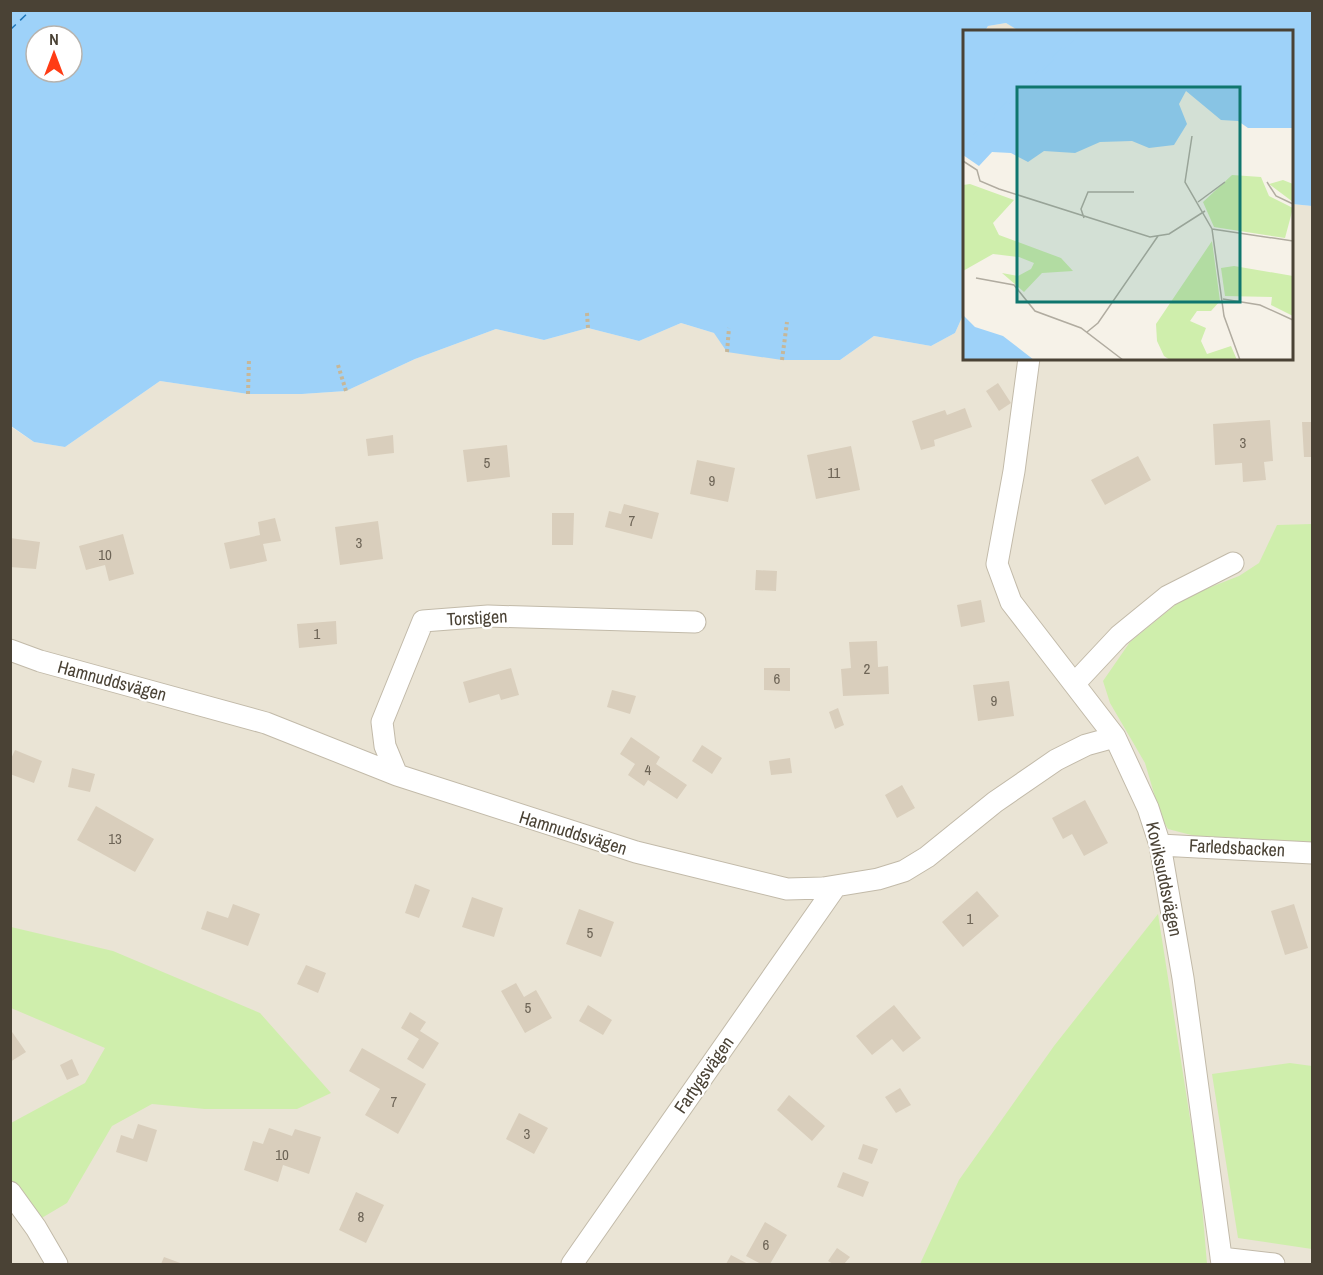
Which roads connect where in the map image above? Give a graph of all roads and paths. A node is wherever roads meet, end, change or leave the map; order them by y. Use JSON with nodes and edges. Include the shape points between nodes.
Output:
{"nodes":[{"id":1,"x":587,"y":313,"type":"dead end"},
{"id":2,"x":786,"y":322,"type":"dead end"},
{"id":3,"x":588,"y":328,"type":"dead end"},
{"id":4,"x":729,"y":328,"type":"dead end"},
{"id":5,"x":727,"y":352,"type":"dead end"},
{"id":6,"x":249,"y":359,"type":"dead end"},
{"id":7,"x":782,"y":360,"type":"dead end"},
{"id":8,"x":1029,"y":360,"type":"edge"},
{"id":9,"x":338,"y":365,"type":"dead end"},
{"id":10,"x":346,"y":392,"type":"dead end"},
{"id":11,"x":248,"y":394,"type":"dead end"},
{"id":12,"x":1233,"y":563,"type":"dead end"},
{"id":13,"x":695,"y":622,"type":"dead end"},
{"id":14,"x":10,"y":650,"type":"edge"},
{"id":15,"x":1075,"y":683,"type":"junction"},
{"id":16,"x":1115,"y":737,"type":"junction"},
{"id":17,"x":398,"y":775,"type":"junction"},
{"id":18,"x":1160,"y":845,"type":"junction"},
{"id":19,"x":1312,"y":853,"type":"edge"},
{"id":20,"x":836,"y":886,"type":"junction"},
{"id":21,"x":10,"y":1192,"type":"edge"},
{"id":22,"x":1222,"y":1261,"type":"edge"},
{"id":23,"x":57,"y":1264,"type":"edge"},
{"id":24,"x":572,"y":1264,"type":"edge"},
{"id":25,"x":1274,"y":1264,"type":"edge"}],
"edges":[{"from":1,"to":3,"type":"path"},
{"from":2,"to":7,"type":"path"},
{"from":4,"to":5,"type":"path"},
{"from":6,"to":11,"type":"path"},
{"from":8,"to":15,"type":"street","name":"Koviksuddsvägen","via":[[997,564],[1011,602]]},
{"from":9,"to":10,"type":"path"},
{"from":12,"to":15,"type":"street","via":[[1168,596],[1119,636]]},
{"from":13,"to":17,"type":"street","name":"Torstigen","via":[[488,616],[423,621],[382,722],[385,746]]},
{"from":14,"to":17,"type":"street","name":"Hamnuddsvägen","via":[[40,662],[266,723]]},
{"from":15,"to":16,"type":"street","name":"Koviksuddsvägen"},
{"from":16,"to":18,"type":"street","name":"Koviksuddsvägen","via":[[1148,808]]},
{"from":16,"to":20,"type":"street","name":"Hamnuddsvägen","via":[[1086,745],[1056,760],[904,871]]},
{"from":17,"to":20,"type":"street","name":"Hamnuddsvägen","via":[[636,852],[736,878],[787,889]]},
{"from":18,"to":19,"type":"street","name":"Farledsbacken"},
{"from":18,"to":22,"type":"street","name":"Koviksuddsvägen","via":[[1183,978]]},
{"from":20,"to":24,"type":"street","name":"Fartygsvägen"},
{"from":21,"to":23,"type":"street"},
{"from":22,"to":25,"type":"street"}]}
